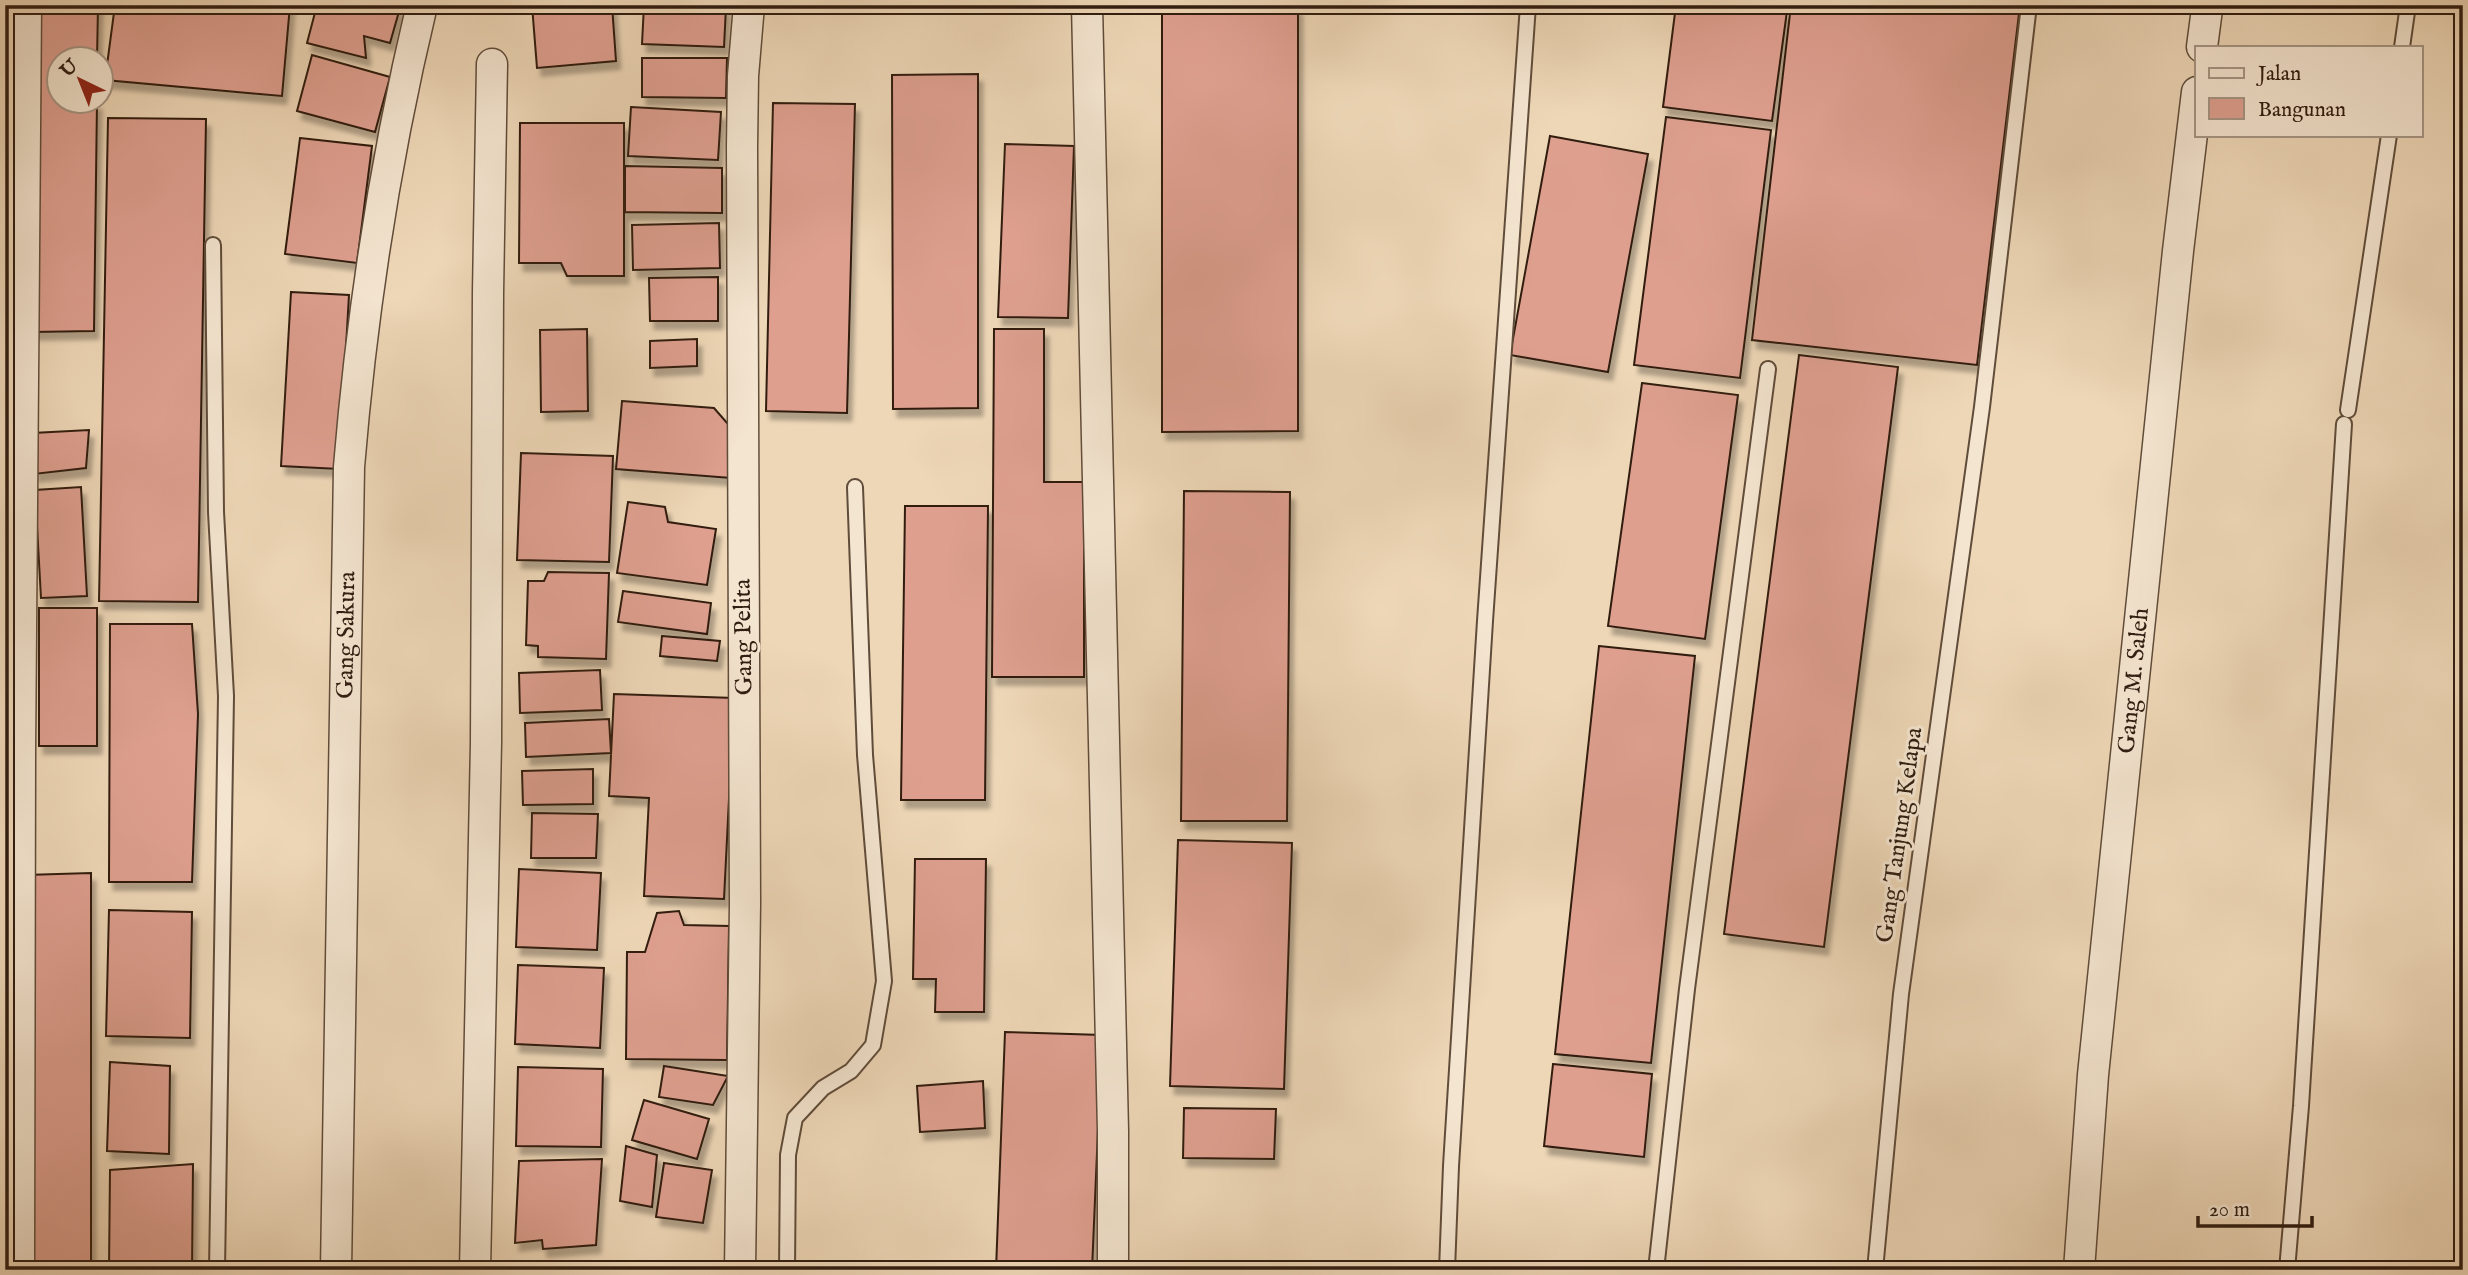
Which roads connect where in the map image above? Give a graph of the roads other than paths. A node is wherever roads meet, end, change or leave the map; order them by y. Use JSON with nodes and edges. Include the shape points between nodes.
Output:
{"nodes":[{"id":1,"x":26,"y":5,"type":"edge"},
{"id":2,"x":422,"y":5,"type":"edge"},
{"id":3,"x":749,"y":5,"type":"edge"},
{"id":4,"x":1087,"y":5,"type":"edge"},
{"id":5,"x":1528,"y":5,"type":"edge"},
{"id":6,"x":2029,"y":5,"type":"edge"},
{"id":7,"x":2409,"y":5,"type":"edge"},
{"id":8,"x":2207,"y":9,"type":"dead end"},
{"id":9,"x":2202,"y":46,"type":"edge"},
{"id":10,"x":2402,"y":46,"type":"edge"},
{"id":11,"x":492,"y":64,"type":"dead end"},
{"id":12,"x":2195,"y":109,"type":"edge"},
{"id":13,"x":2389,"y":136,"type":"edge"},
{"id":14,"x":213,"y":245,"type":"dead end"},
{"id":15,"x":1768,"y":369,"type":"dead end"},
{"id":16,"x":855,"y":487,"type":"dead end"},
{"id":17,"x":19,"y":1270,"type":"edge"},
{"id":18,"x":217,"y":1270,"type":"edge"},
{"id":19,"x":336,"y":1270,"type":"edge"},
{"id":20,"x":475,"y":1270,"type":"edge"},
{"id":21,"x":740,"y":1270,"type":"edge"},
{"id":22,"x":787,"y":1270,"type":"edge"},
{"id":23,"x":1113,"y":1270,"type":"edge"},
{"id":24,"x":1447,"y":1270,"type":"edge"},
{"id":25,"x":1656,"y":1270,"type":"edge"},
{"id":26,"x":1875,"y":1270,"type":"edge"},
{"id":27,"x":2079,"y":1270,"type":"edge"},
{"id":28,"x":2287,"y":1270,"type":"edge"}],
"edges":[{"from":1,"to":17,"type":"street"},
{"from":2,"to":19,"type":"street","name":"Gang Sakura","via":[[383,183],[358,360],[349,467]]},
{"from":3,"to":21,"type":"street","name":"Gang Pelita","via":[[742,147],[745,769]]},
{"from":4,"to":23,"type":"street"},
{"from":5,"to":24,"type":"lane","via":[[1478,730]]},
{"from":6,"to":26,"type":"lane","name":"Gang Tanjung Kelapa","via":[[1982,407],[1901,994]]},
{"from":7,"to":10,"type":"lane"},
{"from":8,"to":9,"type":"street"},
{"from":11,"to":20,"type":"street","via":[[485,809]]},
{"from":12,"to":27,"type":"street","name":"Gang M. Saleh","via":[[2093,1075]]},
{"from":13,"to":28,"type":"lane","via":[[2346,417]]},
{"from":14,"to":18,"type":"lane","via":[[216,512],[226,696]]},
{"from":15,"to":25,"type":"lane","via":[[1687,989]]},
{"from":16,"to":22,"type":"lane","via":[[865,755],[884,981],[873,1045],[851,1071],[823,1088],[795,1118],[788,1155]]}]}
